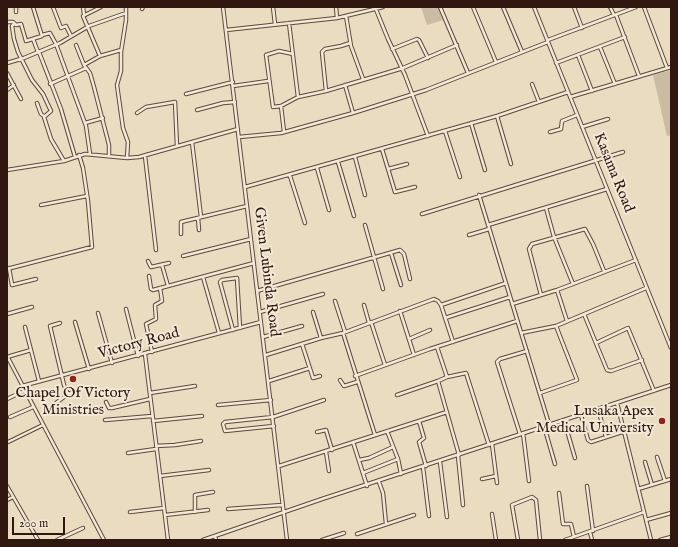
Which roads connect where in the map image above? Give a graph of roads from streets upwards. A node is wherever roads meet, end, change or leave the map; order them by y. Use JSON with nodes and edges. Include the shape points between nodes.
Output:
{"nodes":[{"id":1,"x":16,"y":7,"type":"edge"},
{"id":2,"x":33,"y":7,"type":"edge"},
{"id":3,"x":53,"y":7,"type":"edge"},
{"id":4,"x":83,"y":7,"type":"edge"},
{"id":5,"x":101,"y":7,"type":"edge"},
{"id":6,"x":126,"y":7,"type":"edge"},
{"id":7,"x":223,"y":7,"type":"edge"},
{"id":8,"x":273,"y":7,"type":"edge"},
{"id":9,"x":336,"y":7,"type":"edge"},
{"id":10,"x":383,"y":7,"type":"edge"},
{"id":11,"x":440,"y":7,"type":"edge"},
{"id":12,"x":473,"y":7,"type":"edge"},
{"id":13,"x":503,"y":7,"type":"edge"},
{"id":14,"x":534,"y":7,"type":"edge"},
{"id":15,"x":574,"y":7,"type":"edge"},
{"id":16,"x":610,"y":7,"type":"edge"},
{"id":17,"x":636,"y":7,"type":"edge"},
{"id":18,"x":644,"y":7,"type":"edge"},
{"id":19,"x":375,"y":8,"type":"edge"},
{"id":20,"x":16,"y":12,"type":"dead end"},
{"id":21,"x":126,"y":13,"type":"junction"},
{"id":22,"x":84,"y":14,"type":"junction"},
{"id":23,"x":615,"y":15,"type":"junction"},
{"id":24,"x":346,"y":16,"type":"junction"},
{"id":25,"x":337,"y":18,"type":"junction"},
{"id":26,"x":7,"y":22,"type":"edge"},
{"id":27,"x":289,"y":23,"type":"junction"},
{"id":28,"x":14,"y":24,"type":"junction"},
{"id":29,"x":275,"y":24,"type":"junction"},
{"id":30,"x":87,"y":27,"type":"junction"},
{"id":31,"x":582,"y":28,"type":"junction"},
{"id":32,"x":226,"y":30,"type":"junction"},
{"id":33,"x":42,"y":35,"type":"junction"},
{"id":34,"x":71,"y":36,"type":"junction"},
{"id":35,"x":625,"y":37,"type":"junction"},
{"id":36,"x":33,"y":39,"type":"junction"},
{"id":37,"x":548,"y":41,"type":"junction"},
{"id":38,"x":350,"y":43,"type":"junction"},
{"id":39,"x":56,"y":44,"type":"junction"},
{"id":40,"x":76,"y":45,"type":"dead end"},
{"id":41,"x":457,"y":45,"type":"junction"},
{"id":42,"x":600,"y":47,"type":"junction"},
{"id":43,"x":392,"y":49,"type":"junction"},
{"id":44,"x":121,"y":50,"type":"junction"},
{"id":45,"x":38,"y":52,"type":"junction"},
{"id":46,"x":522,"y":52,"type":"junction"},
{"id":47,"x":293,"y":54,"type":"junction"},
{"id":48,"x":578,"y":55,"type":"junction"},
{"id":49,"x":100,"y":56,"type":"junction"},
{"id":50,"x":428,"y":58,"type":"junction"},
{"id":51,"x":21,"y":59,"type":"junction"},
{"id":52,"x":496,"y":62,"type":"junction"},
{"id":53,"x":556,"y":62,"type":"junction"},
{"id":54,"x":7,"y":63,"type":"edge"},
{"id":55,"x":85,"y":66,"type":"junction"},
{"id":56,"x":671,"y":67,"type":"edge"},
{"id":57,"x":403,"y":68,"type":"junction"},
{"id":58,"x":667,"y":68,"type":"junction"},
{"id":59,"x":7,"y":72,"type":"edge"},
{"id":60,"x":468,"y":73,"type":"junction"},
{"id":61,"x":639,"y":76,"type":"junction"},
{"id":62,"x":67,"y":77,"type":"junction"},
{"id":63,"x":363,"y":80,"type":"junction"},
{"id":64,"x":268,"y":81,"type":"junction"},
{"id":65,"x":233,"y":82,"type":"junction"},
{"id":66,"x":14,"y":84,"type":"junction"},
{"id":67,"x":50,"y":84,"type":"junction"},
{"id":68,"x":532,"y":84,"type":"dead end"},
{"id":69,"x":615,"y":84,"type":"junction"},
{"id":70,"x":345,"y":85,"type":"junction"},
{"id":71,"x":233,"y":86,"type":"junction"},
{"id":72,"x":7,"y":90,"type":"edge"},
{"id":73,"x":326,"y":91,"type":"junction"},
{"id":74,"x":592,"y":91,"type":"junction"},
{"id":75,"x":568,"y":92,"type":"junction"},
{"id":76,"x":186,"y":94,"type":"dead end"},
{"id":77,"x":412,"y":94,"type":"junction"},
{"id":78,"x":570,"y":97,"type":"junction"},
{"id":79,"x":298,"y":98,"type":"junction"},
{"id":80,"x":21,"y":99,"type":"dead end"},
{"id":81,"x":235,"y":102,"type":"junction"},
{"id":82,"x":539,"y":102,"type":"junction"},
{"id":83,"x":37,"y":103,"type":"dead end"},
{"id":84,"x":281,"y":106,"type":"junction"},
{"id":85,"x":198,"y":110,"type":"dead end"},
{"id":86,"x":137,"y":113,"type":"dead end"},
{"id":87,"x":353,"y":113,"type":"junction"},
{"id":88,"x":577,"y":115,"type":"junction"},
{"id":89,"x":44,"y":116,"type":"junction"},
{"id":90,"x":497,"y":116,"type":"junction"},
{"id":91,"x":103,"y":118,"type":"junction"},
{"id":92,"x":608,"y":119,"type":"dead end"},
{"id":93,"x":85,"y":123,"type":"junction"},
{"id":94,"x":471,"y":123,"type":"junction"},
{"id":95,"x":582,"y":127,"type":"junction"},
{"id":96,"x":238,"y":129,"type":"junction"},
{"id":97,"x":445,"y":131,"type":"junction"},
{"id":98,"x":284,"y":132,"type":"junction"},
{"id":99,"x":550,"y":132,"type":"dead end"},
{"id":100,"x":429,"y":136,"type":"junction"},
{"id":101,"x":239,"y":137,"type":"junction"},
{"id":102,"x":192,"y":142,"type":"junction"},
{"id":103,"x":177,"y":146,"type":"junction"},
{"id":104,"x":382,"y":149,"type":"junction"},
{"id":105,"x":623,"y":152,"type":"dead end"},
{"id":106,"x":90,"y":154,"type":"junction"},
{"id":107,"x":79,"y":155,"type":"junction"},
{"id":108,"x":109,"y":156,"type":"junction"},
{"id":109,"x":145,"y":156,"type":"junction"},
{"id":110,"x":75,"y":157,"type":"junction"},
{"id":111,"x":355,"y":157,"type":"junction"},
{"id":112,"x":127,"y":158,"type":"junction"},
{"id":113,"x":596,"y":159,"type":"junction"},
{"id":114,"x":64,"y":161,"type":"junction"},
{"id":115,"x":338,"y":162,"type":"junction"},
{"id":116,"x":407,"y":164,"type":"dead end"},
{"id":117,"x":511,"y":164,"type":"dead end"},
{"id":118,"x":317,"y":168,"type":"junction"},
{"id":119,"x":388,"y":169,"type":"junction"},
{"id":120,"x":7,"y":170,"type":"edge"},
{"id":121,"x":485,"y":170,"type":"dead end"},
{"id":122,"x":290,"y":176,"type":"junction"},
{"id":123,"x":460,"y":177,"type":"dead end"},
{"id":124,"x":245,"y":187,"type":"junction"},
{"id":125,"x":415,"y":187,"type":"dead end"},
{"id":126,"x":607,"y":189,"type":"junction"},
{"id":127,"x":365,"y":195,"type":"dead end"},
{"id":128,"x":479,"y":195,"type":"junction"},
{"id":129,"x":88,"y":196,"type":"junction"},
{"id":130,"x":41,"y":205,"type":"dead end"},
{"id":131,"x":247,"y":206,"type":"junction"},
{"id":132,"x":546,"y":208,"type":"junction"},
{"id":133,"x":329,"y":210,"type":"dead end"},
{"id":134,"x":422,"y":214,"type":"dead end"},
{"id":135,"x":354,"y":216,"type":"dead end"},
{"id":136,"x":200,"y":218,"type":"junction"},
{"id":137,"x":305,"y":223,"type":"dead end"},
{"id":138,"x":364,"y":225,"type":"dead end"},
{"id":139,"x":488,"y":225,"type":"junction"},
{"id":140,"x":489,"y":229,"type":"junction"},
{"id":141,"x":200,"y":230,"type":"dead end"},
{"id":142,"x":181,"y":234,"type":"dead end"},
{"id":143,"x":469,"y":236,"type":"dead end"},
{"id":144,"x":554,"y":237,"type":"junction"},
{"id":145,"x":251,"y":239,"type":"junction"},
{"id":146,"x":156,"y":250,"type":"dead end"},
{"id":147,"x":391,"y":253,"type":"junction"},
{"id":148,"x":183,"y":256,"type":"dead end"},
{"id":149,"x":374,"y":258,"type":"junction"},
{"id":150,"x":636,"y":260,"type":"junction"},
{"id":151,"x":148,"y":261,"type":"dead end"},
{"id":152,"x":169,"y":263,"type":"dead end"},
{"id":153,"x":254,"y":263,"type":"junction"},
{"id":154,"x":162,"y":264,"type":"junction"},
{"id":155,"x":8,"y":268,"type":"edge"},
{"id":156,"x":604,"y":271,"type":"junction"},
{"id":157,"x":149,"y":276,"type":"dead end"},
{"id":158,"x":203,"y":277,"type":"junction"},
{"id":159,"x":36,"y":279,"type":"dead end"},
{"id":160,"x":410,"y":279,"type":"dead end"},
{"id":161,"x":506,"y":283,"type":"junction"},
{"id":162,"x":573,"y":284,"type":"junction"},
{"id":163,"x":401,"y":285,"type":"dead end"},
{"id":164,"x":168,"y":286,"type":"junction"},
{"id":165,"x":160,"y":288,"type":"junction"},
{"id":166,"x":646,"y":288,"type":"junction"},
{"id":167,"x":383,"y":289,"type":"dead end"},
{"id":168,"x":557,"y":290,"type":"junction"},
{"id":169,"x":257,"y":292,"type":"junction"},
{"id":170,"x":323,"y":294,"type":"dead end"},
{"id":171,"x":541,"y":295,"type":"junction"},
{"id":172,"x":510,"y":297,"type":"junction"},
{"id":173,"x":335,"y":301,"type":"dead end"},
{"id":174,"x":364,"y":304,"type":"dead end"},
{"id":175,"x":512,"y":304,"type":"junction"},
{"id":176,"x":441,"y":305,"type":"junction"},
{"id":177,"x":32,"y":307,"type":"dead end"},
{"id":178,"x":126,"y":309,"type":"dead end"},
{"id":179,"x":400,"y":311,"type":"junction"},
{"id":180,"x":260,"y":312,"type":"junction"},
{"id":181,"x":313,"y":312,"type":"dead end"},
{"id":182,"x":98,"y":313,"type":"dead end"},
{"id":183,"x":7,"y":314,"type":"edge"},
{"id":184,"x":584,"y":314,"type":"junction"},
{"id":185,"x":445,"y":318,"type":"junction"},
{"id":186,"x":517,"y":321,"type":"junction"},
{"id":187,"x":567,"y":321,"type":"junction"},
{"id":188,"x":76,"y":322,"type":"dead end"},
{"id":189,"x":261,"y":322,"type":"junction"},
{"id":190,"x":370,"y":322,"type":"junction"},
{"id":191,"x":60,"y":323,"type":"dead end"},
{"id":192,"x":302,"y":326,"type":"dead end"},
{"id":193,"x":556,"y":326,"type":"junction"},
{"id":194,"x":25,"y":327,"type":"dead end"},
{"id":195,"x":240,"y":328,"type":"junction"},
{"id":196,"x":233,"y":330,"type":"junction"},
{"id":197,"x":430,"y":330,"type":"dead end"},
{"id":198,"x":521,"y":332,"type":"junction"},
{"id":199,"x":344,"y":333,"type":"junction"},
{"id":200,"x":219,"y":334,"type":"junction"},
{"id":201,"x":263,"y":337,"type":"junction"},
{"id":202,"x":321,"y":338,"type":"junction"},
{"id":203,"x":409,"y":339,"type":"junction"},
{"id":204,"x":453,"y":342,"type":"junction"},
{"id":205,"x":596,"y":343,"type":"junction"},
{"id":206,"x":302,"y":344,"type":"junction"},
{"id":207,"x":437,"y":347,"type":"junction"},
{"id":208,"x":671,"y":348,"type":"edge"},
{"id":209,"x":31,"y":350,"type":"junction"},
{"id":210,"x":527,"y":351,"type":"junction"},
{"id":211,"x":152,"y":352,"type":"junction"},
{"id":212,"x":145,"y":354,"type":"junction"},
{"id":213,"x":266,"y":355,"type":"junction"},
{"id":214,"x":414,"y":355,"type":"junction"},
{"id":215,"x":138,"y":356,"type":"junction"},
{"id":216,"x":7,"y":357,"type":"edge"},
{"id":217,"x":642,"y":360,"type":"junction"},
{"id":218,"x":8,"y":362,"type":"edge"},
{"id":219,"x":112,"y":363,"type":"junction"},
{"id":220,"x":385,"y":365,"type":"junction"},
{"id":221,"x":310,"y":368,"type":"junction"},
{"id":222,"x":88,"y":369,"type":"junction"},
{"id":223,"x":62,"y":375,"type":"junction"},
{"id":224,"x":320,"y":376,"type":"dead end"},
{"id":225,"x":355,"y":376,"type":"junction"},
{"id":226,"x":447,"y":377,"type":"junction"},
{"id":227,"x":340,"y":380,"type":"dead end"},
{"id":228,"x":39,"y":381,"type":"junction"},
{"id":229,"x":269,"y":381,"type":"junction"},
{"id":230,"x":438,"y":381,"type":"junction"},
{"id":231,"x":357,"y":382,"type":"junction"},
{"id":232,"x":671,"y":385,"type":"edge"},
{"id":233,"x":22,"y":386,"type":"junction"},
{"id":234,"x":195,"y":386,"type":"dead end"},
{"id":235,"x":24,"y":391,"type":"junction"},
{"id":236,"x":78,"y":391,"type":"dead end"},
{"id":237,"x":654,"y":391,"type":"junction"},
{"id":238,"x":150,"y":393,"type":"junction"},
{"id":239,"x":540,"y":393,"type":"junction"},
{"id":240,"x":68,"y":394,"type":"junction"},
{"id":241,"x":397,"y":395,"type":"dead end"},
{"id":242,"x":7,"y":399,"type":"edge"},
{"id":243,"x":150,"y":399,"type":"junction"},
{"id":244,"x":271,"y":400,"type":"junction"},
{"id":245,"x":324,"y":400,"type":"dead end"},
{"id":246,"x":106,"y":402,"type":"dead end"},
{"id":247,"x":617,"y":403,"type":"junction"},
{"id":248,"x":56,"y":404,"type":"dead end"},
{"id":249,"x":218,"y":405,"type":"dead end"},
{"id":250,"x":33,"y":407,"type":"junction"},
{"id":251,"x":598,"y":409,"type":"junction"},
{"id":252,"x":447,"y":412,"type":"junction"},
{"id":253,"x":581,"y":415,"type":"junction"},
{"id":254,"x":152,"y":416,"type":"junction"},
{"id":255,"x":202,"y":416,"type":"dead end"},
{"id":256,"x":10,"y":417,"type":"dead end"},
{"id":257,"x":273,"y":417,"type":"junction"},
{"id":258,"x":105,"y":420,"type":"dead end"},
{"id":259,"x":564,"y":420,"type":"junction"},
{"id":260,"x":153,"y":421,"type":"junction"},
{"id":261,"x":419,"y":421,"type":"junction"},
{"id":262,"x":550,"y":424,"type":"junction"},
{"id":263,"x":43,"y":425,"type":"junction"},
{"id":264,"x":274,"y":426,"type":"junction"},
{"id":265,"x":544,"y":426,"type":"junction"},
{"id":266,"x":387,"y":431,"type":"junction"},
{"id":267,"x":625,"y":431,"type":"junction"},
{"id":268,"x":317,"y":432,"type":"dead end"},
{"id":269,"x":523,"y":433,"type":"junction"},
{"id":270,"x":520,"y":434,"type":"junction"},
{"id":271,"x":375,"y":435,"type":"junction"},
{"id":272,"x":606,"y":437,"type":"junction"},
{"id":273,"x":202,"y":441,"type":"dead end"},
{"id":274,"x":8,"y":442,"type":"dead end"},
{"id":275,"x":353,"y":442,"type":"junction"},
{"id":276,"x":491,"y":444,"type":"junction"},
{"id":277,"x":393,"y":447,"type":"junction"},
{"id":278,"x":156,"y":448,"type":"junction"},
{"id":279,"x":332,"y":450,"type":"junction"},
{"id":280,"x":326,"y":452,"type":"junction"},
{"id":281,"x":128,"y":453,"type":"dead end"},
{"id":282,"x":459,"y":455,"type":"junction"},
{"id":283,"x":657,"y":457,"type":"dead end"},
{"id":284,"x":575,"y":458,"type":"dead end"},
{"id":285,"x":398,"y":459,"type":"junction"},
{"id":286,"x":359,"y":460,"type":"junction"},
{"id":287,"x":440,"y":462,"type":"junction"},
{"id":288,"x":645,"y":462,"type":"dead end"},
{"id":289,"x":555,"y":464,"type":"dead end"},
{"id":290,"x":279,"y":466,"type":"junction"},
{"id":291,"x":424,"y":467,"type":"junction"},
{"id":292,"x":209,"y":470,"type":"dead end"},
{"id":293,"x":330,"y":471,"type":"dead end"},
{"id":294,"x":363,"y":473,"type":"junction"},
{"id":295,"x":401,"y":475,"type":"junction"},
{"id":296,"x":160,"y":476,"type":"junction"},
{"id":297,"x":496,"y":476,"type":"junction"},
{"id":298,"x":482,"y":479,"type":"dead end"},
{"id":299,"x":671,"y":479,"type":"edge"},
{"id":300,"x":529,"y":481,"type":"dead end"},
{"id":301,"x":665,"y":481,"type":"junction"},
{"id":302,"x":379,"y":482,"type":"junction"},
{"id":303,"x":497,"y":483,"type":"dead end"},
{"id":304,"x":652,"y":485,"type":"junction"},
{"id":305,"x":7,"y":486,"type":"edge"},
{"id":306,"x":367,"y":486,"type":"junction"},
{"id":307,"x":587,"y":486,"type":"dead end"},
{"id":308,"x":638,"y":489,"type":"junction"},
{"id":309,"x":213,"y":492,"type":"dead end"},
{"id":310,"x":559,"y":493,"type":"dead end"},
{"id":311,"x":13,"y":497,"type":"junction"},
{"id":312,"x":7,"y":500,"type":"edge"},
{"id":313,"x":282,"y":505,"type":"junction"},
{"id":314,"x":463,"y":505,"type":"dead end"},
{"id":315,"x":164,"y":508,"type":"junction"},
{"id":316,"x":228,"y":509,"type":"dead end"},
{"id":317,"x":208,"y":510,"type":"dead end"},
{"id":318,"x":130,"y":512,"type":"dead end"},
{"id":319,"x":195,"y":512,"type":"junction"},
{"id":320,"x":644,"y":512,"type":"junction"},
{"id":321,"x":284,"y":513,"type":"junction"},
{"id":322,"x":671,"y":513,"type":"edge"},
{"id":323,"x":492,"y":514,"type":"dead end"},
{"id":324,"x":165,"y":515,"type":"junction"},
{"id":325,"x":414,"y":515,"type":"dead end"},
{"id":326,"x":429,"y":516,"type":"dead end"},
{"id":327,"x":447,"y":517,"type":"dead end"},
{"id":328,"x":646,"y":520,"type":"junction"},
{"id":329,"x":386,"y":524,"type":"junction"},
{"id":330,"x":83,"y":528,"type":"dead end"},
{"id":331,"x":592,"y":531,"type":"junction"},
{"id":332,"x":344,"y":533,"type":"dead end"},
{"id":333,"x":357,"y":534,"type":"dead end"},
{"id":334,"x":215,"y":536,"type":"junction"},
{"id":335,"x":574,"y":537,"type":"junction"},
{"id":336,"x":671,"y":537,"type":"edge"},
{"id":337,"x":38,"y":540,"type":"edge"},
{"id":338,"x":57,"y":540,"type":"edge"},
{"id":339,"x":104,"y":540,"type":"edge"},
{"id":340,"x":168,"y":540,"type":"edge"},
{"id":341,"x":203,"y":540,"type":"edge"},
{"id":342,"x":216,"y":540,"type":"edge"},
{"id":343,"x":287,"y":540,"type":"edge"},
{"id":344,"x":322,"y":540,"type":"edge"},
{"id":345,"x":496,"y":540,"type":"edge"},
{"id":346,"x":518,"y":540,"type":"edge"},
{"id":347,"x":540,"y":540,"type":"edge"},
{"id":348,"x":565,"y":540,"type":"edge"},
{"id":349,"x":592,"y":540,"type":"edge"},
{"id":350,"x":651,"y":540,"type":"edge"},
{"id":351,"x":660,"y":540,"type":"edge"}],
"edges":[{"from":1,"to":20,"type":"street"},
{"from":2,"to":33,"type":"street"},
{"from":3,"to":34,"type":"street","via":[[61,28],[66,26]]},
{"from":4,"to":22,"type":"street"},
{"from":5,"to":22,"type":"street"},
{"from":6,"to":21,"type":"street"},
{"from":7,"to":32,"type":"street","name":"Given Lubinda Road"},
{"from":8,"to":29,"type":"street"},
{"from":9,"to":25,"type":"street"},
{"from":10,"to":19,"type":"street"},
{"from":11,"to":41,"type":"street"},
{"from":12,"to":52,"type":"street"},
{"from":13,"to":46,"type":"street"},
{"from":14,"to":37,"type":"street","name":"Kasama Road"},
{"from":15,"to":31,"type":"street"},
{"from":16,"to":23,"type":"street"},
{"from":17,"to":23,"type":"street"},
{"from":18,"to":58,"type":"street"},
{"from":19,"to":24,"type":"street"},
{"from":19,"to":43,"type":"street"},
{"from":21,"to":30,"type":"street"},
{"from":21,"to":44,"type":"street"},
{"from":22,"to":30,"type":"street"},
{"from":23,"to":31,"type":"street"},
{"from":23,"to":35,"type":"street"},
{"from":24,"to":25,"type":"street"},
{"from":24,"to":38,"type":"street"},
{"from":25,"to":27,"type":"street"},
{"from":26,"to":28,"type":"street"},
{"from":27,"to":29,"type":"street"},
{"from":27,"to":47,"type":"street"},
{"from":28,"to":36,"type":"street","via":[[21,25],[25,41]]},
{"from":28,"to":51,"type":"street","via":[[14,39]]},
{"from":29,"to":32,"type":"street"},
{"from":30,"to":34,"type":"street"},
{"from":30,"to":49,"type":"street"},
{"from":31,"to":37,"type":"street"},
{"from":32,"to":65,"type":"street","name":"Given Lubinda Road"},
{"from":33,"to":36,"type":"street"},
{"from":33,"to":39,"type":"street","via":[[50,33]]},
{"from":34,"to":39,"type":"street"},
{"from":35,"to":42,"type":"street"},
{"from":35,"to":61,"type":"street"},
{"from":36,"to":45,"type":"street"},
{"from":37,"to":46,"type":"street"},
{"from":37,"to":53,"type":"street","name":"Kasama Road"},
{"from":38,"to":63,"type":"street"},
{"from":38,"to":73,"type":"street","via":[[322,52]]},
{"from":39,"to":45,"type":"street"},
{"from":39,"to":62,"type":"street"},
{"from":40,"to":55,"type":"street"},
{"from":41,"to":50,"type":"street"},
{"from":41,"to":60,"type":"street"},
{"from":42,"to":48,"type":"street"},
{"from":42,"to":69,"type":"street"},
{"from":43,"to":50,"type":"street","via":[[417,39]]},
{"from":43,"to":57,"type":"street"},
{"from":44,"to":49,"type":"street"},
{"from":44,"to":112,"type":"street","via":[[121,71],[117,85],[123,128],[128,140]]},
{"from":45,"to":51,"type":"street"},
{"from":45,"to":67,"type":"street"},
{"from":46,"to":52,"type":"street"},
{"from":47,"to":64,"type":"street","via":[[279,51],[266,54]]},
{"from":47,"to":79,"type":"street"},
{"from":48,"to":53,"type":"street"},
{"from":48,"to":74,"type":"street"},
{"from":49,"to":55,"type":"street"},
{"from":50,"to":57,"type":"street"},
{"from":51,"to":54,"type":"street"},
{"from":51,"to":89,"type":"street","via":[[51,111]]},
{"from":52,"to":60,"type":"street"},
{"from":53,"to":75,"type":"street","name":"Kasama Road"},
{"from":55,"to":62,"type":"street"},
{"from":55,"to":91,"type":"street","via":[[92,79]]},
{"from":56,"to":58,"type":"street"},
{"from":57,"to":63,"type":"street"},
{"from":57,"to":77,"type":"street"},
{"from":58,"to":61,"type":"street"},
{"from":59,"to":66,"type":"street"},
{"from":60,"to":77,"type":"street"},
{"from":61,"to":69,"type":"street"},
{"from":62,"to":67,"type":"street"},
{"from":62,"to":93,"type":"street"},
{"from":63,"to":70,"type":"street"},
{"from":64,"to":71,"type":"street"},
{"from":64,"to":84,"type":"street","via":[[272,106]]},
{"from":65,"to":71,"type":"street","name":"Given Lubinda Road"},
{"from":65,"to":76,"type":"street"},
{"from":66,"to":72,"type":"street"},
{"from":66,"to":80,"type":"street"},
{"from":67,"to":110,"type":"street","via":[[60,106]]},
{"from":68,"to":82,"type":"street"},
{"from":69,"to":74,"type":"street"},
{"from":70,"to":73,"type":"street"},
{"from":70,"to":87,"type":"street"},
{"from":71,"to":81,"type":"street","name":"Given Lubinda Road"},
{"from":73,"to":79,"type":"street"},
{"from":74,"to":78,"type":"street"},
{"from":75,"to":78,"type":"street","name":"Kasama Road"},
{"from":75,"to":82,"type":"street"},
{"from":77,"to":87,"type":"street"},
{"from":77,"to":100,"type":"street"},
{"from":78,"to":88,"type":"street","name":"Kasama Road"},
{"from":79,"to":84,"type":"street"},
{"from":81,"to":85,"type":"street"},
{"from":81,"to":96,"type":"street","name":"Given Lubinda Road"},
{"from":82,"to":90,"type":"street"},
{"from":83,"to":89,"type":"street"},
{"from":84,"to":98,"type":"street"},
{"from":86,"to":103,"type":"street","via":[[146,107],[175,102]]},
{"from":87,"to":98,"type":"street"},
{"from":88,"to":95,"type":"street","name":"Kasama Road"},
{"from":88,"to":99,"type":"street","via":[[563,120],[560,129]]},
{"from":89,"to":114,"type":"street","via":[[51,139]]},
{"from":90,"to":94,"type":"street"},
{"from":90,"to":117,"type":"street"},
{"from":91,"to":93,"type":"street"},
{"from":91,"to":108,"type":"street"},
{"from":92,"to":95,"type":"street"},
{"from":93,"to":106,"type":"street"},
{"from":94,"to":97,"type":"street"},
{"from":94,"to":121,"type":"street"},
{"from":95,"to":113,"type":"street","name":"Kasama Road"},
{"from":96,"to":101,"type":"street","name":"Given Lubinda Road"},
{"from":96,"to":102,"type":"street"},
{"from":97,"to":100,"type":"street"},
{"from":97,"to":123,"type":"street"},
{"from":98,"to":101,"type":"street"},
{"from":100,"to":104,"type":"street"},
{"from":101,"to":124,"type":"street","name":"Given Lubinda Road"},
{"from":102,"to":103,"type":"street"},
{"from":102,"to":136,"type":"street"},
{"from":103,"to":109,"type":"street"},
{"from":104,"to":111,"type":"street"},
{"from":104,"to":119,"type":"street"},
{"from":105,"to":113,"type":"street"},
{"from":106,"to":107,"type":"street"},
{"from":106,"to":108,"type":"street"},
{"from":107,"to":110,"type":"street"},
{"from":107,"to":129,"type":"street"},
{"from":108,"to":112,"type":"street"},
{"from":109,"to":112,"type":"street"},
{"from":109,"to":146,"type":"street"},
{"from":110,"to":114,"type":"street"},
{"from":111,"to":115,"type":"street"},
{"from":111,"to":127,"type":"street"},
{"from":113,"to":126,"type":"street","name":"Kasama Road"},
{"from":113,"to":128,"type":"street"},
{"from":114,"to":120,"type":"street"},
{"from":115,"to":118,"type":"street"},
{"from":115,"to":135,"type":"street"},
{"from":116,"to":119,"type":"street"},
{"from":118,"to":122,"type":"street"},
{"from":118,"to":133,"type":"street"},
{"from":119,"to":125,"type":"street","via":[[395,192]]},
{"from":122,"to":124,"type":"street"},
{"from":122,"to":137,"type":"street"},
{"from":124,"to":131,"type":"street","name":"Given Lubinda Road"},
{"from":126,"to":132,"type":"street"},
{"from":126,"to":150,"type":"street","name":"Kasama Road"},
{"from":128,"to":134,"type":"street"},
{"from":128,"to":139,"type":"street"},
{"from":129,"to":130,"type":"street"},
{"from":129,"to":155,"type":"street","via":[[92,247]]},
{"from":131,"to":136,"type":"street"},
{"from":131,"to":145,"type":"street","name":"Given Lubinda Road"},
{"from":132,"to":139,"type":"street"},
{"from":132,"to":144,"type":"street"},
{"from":136,"to":141,"type":"street"},
{"from":136,"to":142,"type":"street","via":[[181,222]]},
{"from":138,"to":149,"type":"street"},
{"from":139,"to":140,"type":"street"},
{"from":140,"to":143,"type":"street"},
{"from":140,"to":161,"type":"street"},
{"from":144,"to":156,"type":"street","via":[[585,229]]},
{"from":144,"to":162,"type":"street"},
{"from":144,"to":171,"type":"street","via":[[529,247]]},
{"from":145,"to":148,"type":"street"},
{"from":145,"to":153,"type":"street","name":"Given Lubinda Road"},
{"from":147,"to":149,"type":"street"},
{"from":147,"to":160,"type":"street","via":[[400,250],[403,252]]},
{"from":147,"to":163,"type":"street"},
{"from":149,"to":167,"type":"street"},
{"from":149,"to":169,"type":"street"},
{"from":150,"to":156,"type":"street"},
{"from":150,"to":166,"type":"street","name":"Kasama Road"},
{"from":151,"to":154,"type":"street","via":[[150,267]]},
{"from":152,"to":154,"type":"street"},
{"from":153,"to":158,"type":"street"},
{"from":153,"to":169,"type":"street","name":"Given Lubinda Road"},
{"from":154,"to":164,"type":"street"},
{"from":155,"to":159,"type":"street","via":[[12,286]]},
{"from":156,"to":162,"type":"street"},
{"from":157,"to":165,"type":"street","via":[[151,290]]},
{"from":158,"to":164,"type":"street"},
{"from":158,"to":200,"type":"street"},
{"from":161,"to":172,"type":"street"},
{"from":161,"to":176,"type":"street"},
{"from":162,"to":168,"type":"street"},
{"from":164,"to":165,"type":"street"},
{"from":165,"to":211,"type":"street","via":[[162,301],[155,305],[156,319],[146,324]]},
{"from":166,"to":184,"type":"street"},
{"from":166,"to":208,"type":"street","name":"Kasama Road"},
{"from":168,"to":171,"type":"street"},
{"from":168,"to":187,"type":"street"},
{"from":169,"to":180,"type":"street","name":"Given Lubinda Road"},
{"from":170,"to":180,"type":"street"},
{"from":171,"to":175,"type":"street"},
{"from":172,"to":175,"type":"street"},
{"from":172,"to":185,"type":"street"},
{"from":173,"to":199,"type":"street"},
{"from":174,"to":190,"type":"street"},
{"from":175,"to":186,"type":"street"},
{"from":176,"to":179,"type":"street","via":[[434,299]]},
{"from":176,"to":185,"type":"street"},
{"from":177,"to":183,"type":"street"},
{"from":178,"to":215,"type":"street"},
{"from":179,"to":190,"type":"street"},
{"from":179,"to":203,"type":"street"},
{"from":180,"to":189,"type":"street","name":"Given Lubinda Road"},
{"from":181,"to":202,"type":"street"},
{"from":182,"to":219,"type":"street"},
{"from":184,"to":187,"type":"street"},
{"from":184,"to":205,"type":"street"},
{"from":185,"to":204,"type":"street"},
{"from":186,"to":198,"type":"street"},
{"from":186,"to":204,"type":"street"},
{"from":187,"to":193,"type":"street"},
{"from":188,"to":222,"type":"street"},
{"from":189,"to":195,"type":"street","name":"Victory Road"},
{"from":189,"to":201,"type":"street","name":"Given Lubinda Road"},
{"from":190,"to":199,"type":"street"},
{"from":190,"to":220,"type":"street"},
{"from":191,"to":223,"type":"street","via":[[50,326]]},
{"from":192,"to":201,"type":"street"},
{"from":193,"to":198,"type":"street"},
{"from":193,"to":239,"type":"street","via":[[577,380]]},
{"from":194,"to":209,"type":"street"},
{"from":195,"to":196,"type":"street","name":"Victory Road"},
{"from":195,"to":196,"type":"street","via":[[237,278],[222,280],[220,282]]},
{"from":196,"to":200,"type":"street","name":"Victory Road"},
{"from":197,"to":203,"type":"street"},
{"from":198,"to":210,"type":"street"},
{"from":199,"to":202,"type":"street"},
{"from":199,"to":225,"type":"street"},
{"from":200,"to":211,"type":"street","name":"Victory Road"},
{"from":201,"to":213,"type":"street","name":"Given Lubinda Road"},
{"from":202,"to":206,"type":"street"},
{"from":203,"to":214,"type":"street"},
{"from":204,"to":207,"type":"street"},
{"from":205,"to":217,"type":"street","via":[[609,371]]},
{"from":205,"to":217,"type":"street","via":[[628,328]]},
{"from":206,"to":213,"type":"street"},
{"from":206,"to":221,"type":"street"},
{"from":207,"to":214,"type":"street"},
{"from":207,"to":226,"type":"street"},
{"from":209,"to":216,"type":"street"},
{"from":209,"to":228,"type":"street"},
{"from":210,"to":239,"type":"street"},
{"from":210,"to":270,"type":"street","via":[[497,362]]},
{"from":211,"to":212,"type":"street","name":"Victory Road"},
{"from":212,"to":215,"type":"street","name":"Victory Road"},
{"from":212,"to":238,"type":"street"},
{"from":213,"to":229,"type":"street","name":"Given Lubinda Road"},
{"from":214,"to":220,"type":"street"},
{"from":215,"to":219,"type":"street","name":"Victory Road"},
{"from":216,"to":218,"type":"street"},
{"from":217,"to":237,"type":"street"},
{"from":218,"to":233,"type":"street"},
{"from":219,"to":222,"type":"street","name":"Victory Road"},
{"from":220,"to":225,"type":"street"},
{"from":221,"to":224,"type":"street","via":[[313,378]]},
{"from":221,"to":229,"type":"street"},
{"from":222,"to":223,"type":"street","name":"Victory Road"},
{"from":223,"to":228,"type":"street","name":"Victory Road"},
{"from":223,"to":240,"type":"street"},
{"from":225,"to":231,"type":"street"},
{"from":226,"to":230,"type":"street"},
{"from":226,"to":276,"type":"street","via":[[466,372]]},
{"from":227,"to":231,"type":"street","via":[[344,386]]},
{"from":228,"to":233,"type":"street","name":"Victory Road"},
{"from":229,"to":244,"type":"street","name":"Given Lubinda Road"},
{"from":230,"to":241,"type":"street"},
{"from":230,"to":252,"type":"street"},
{"from":231,"to":271,"type":"street"},
{"from":232,"to":237,"type":"street"},
{"from":233,"to":235,"type":"street"},
{"from":234,"to":238,"type":"street"},
{"from":235,"to":242,"type":"street"},
{"from":235,"to":250,"type":"street"},
{"from":236,"to":240,"type":"street"},
{"from":237,"to":247,"type":"street"},
{"from":238,"to":243,"type":"street"},
{"from":239,"to":262,"type":"street"},
{"from":240,"to":248,"type":"street"},
{"from":243,"to":246,"type":"street","via":[[112,408],[109,408]]},
{"from":243,"to":254,"type":"street"},
{"from":244,"to":249,"type":"street"},
{"from":244,"to":257,"type":"street","name":"Given Lubinda Road"},
{"from":245,"to":257,"type":"street"},
{"from":247,"to":251,"type":"street"},
{"from":247,"to":267,"type":"street"},
{"from":250,"to":256,"type":"street"},
{"from":250,"to":263,"type":"street"},
{"from":251,"to":253,"type":"street"},
{"from":251,"to":272,"type":"street"},
{"from":252,"to":261,"type":"street"},
{"from":252,"to":282,"type":"street"},
{"from":253,"to":259,"type":"street"},
{"from":253,"to":272,"type":"street","via":[[588,440],[592,442]]},
{"from":254,"to":258,"type":"street"},
{"from":254,"to":260,"type":"street"},
{"from":255,"to":260,"type":"street"},
{"from":257,"to":264,"type":"street","name":"Given Lubinda Road"},
{"from":257,"to":264,"type":"street","via":[[225,422],[223,430],[225,432]]},
{"from":259,"to":262,"type":"street"},
{"from":259,"to":284,"type":"street"},
{"from":260,"to":278,"type":"street"},
{"from":261,"to":266,"type":"street"},
{"from":261,"to":291,"type":"street","via":[[424,438],[419,442]]},
{"from":262,"to":265,"type":"street"},
{"from":263,"to":274,"type":"street"},
{"from":263,"to":339,"type":"street"},
{"from":264,"to":290,"type":"street","name":"Given Lubinda Road"},
{"from":265,"to":269,"type":"street"},
{"from":265,"to":289,"type":"street"},
{"from":266,"to":271,"type":"street"},
{"from":266,"to":277,"type":"street"},
{"from":267,"to":272,"type":"street"},
{"from":267,"to":308,"type":"street"},
{"from":268,"to":279,"type":"street","via":[[326,430]]},
{"from":269,"to":270,"type":"street"},
{"from":269,"to":300,"type":"street"},
{"from":270,"to":276,"type":"street"},
{"from":271,"to":275,"type":"street"},
{"from":273,"to":278,"type":"street"},
{"from":275,"to":279,"type":"street"},
{"from":275,"to":286,"type":"street"},
{"from":276,"to":282,"type":"street"},
{"from":276,"to":297,"type":"street"},
{"from":277,"to":285,"type":"street"},
{"from":277,"to":286,"type":"street"},
{"from":278,"to":281,"type":"street"},
{"from":278,"to":296,"type":"street"},
{"from":279,"to":280,"type":"street"},
{"from":280,"to":290,"type":"street"},
{"from":280,"to":293,"type":"street"},
{"from":282,"to":287,"type":"street"},
{"from":282,"to":314,"type":"street"},
{"from":283,"to":301,"type":"street"},
{"from":285,"to":294,"type":"street"},
{"from":285,"to":295,"type":"street"},
{"from":286,"to":294,"type":"street"},
{"from":287,"to":291,"type":"street"},
{"from":287,"to":327,"type":"street"},
{"from":288,"to":304,"type":"street"},
{"from":290,"to":313,"type":"street","name":"Given Lubinda Road"},
{"from":291,"to":295,"type":"street"},
{"from":291,"to":326,"type":"street"},
{"from":292,"to":296,"type":"street"},
{"from":294,"to":306,"type":"street"},
{"from":295,"to":302,"type":"street"},
{"from":296,"to":315,"type":"street"},
{"from":297,"to":298,"type":"street"},
{"from":297,"to":303,"type":"street"},
{"from":299,"to":301,"type":"street"},
{"from":301,"to":304,"type":"street"},
{"from":302,"to":306,"type":"street"},
{"from":302,"to":329,"type":"street"},
{"from":304,"to":308,"type":"street"},
{"from":305,"to":311,"type":"street"},
{"from":306,"to":321,"type":"street"},
{"from":307,"to":331,"type":"street"},
{"from":308,"to":320,"type":"street"},
{"from":309,"to":319,"type":"street","via":[[195,495]]},
{"from":310,"to":335,"type":"street","via":[[563,524],[571,524]]},
{"from":311,"to":312,"type":"street"},
{"from":311,"to":337,"type":"street"},
{"from":313,"to":316,"type":"street"},
{"from":313,"to":321,"type":"street","name":"Given Lubinda Road"},
{"from":315,"to":318,"type":"street"},
{"from":315,"to":324,"type":"street"},
{"from":317,"to":319,"type":"street"},
{"from":319,"to":324,"type":"street"},
{"from":320,"to":328,"type":"street"},
{"from":320,"to":331,"type":"street"},
{"from":321,"to":334,"type":"street"},
{"from":321,"to":343,"type":"street","name":"Given Lubinda Road"},
{"from":322,"to":328,"type":"street"},
{"from":323,"to":345,"type":"street"},
{"from":324,"to":340,"type":"street"},
{"from":325,"to":329,"type":"street"},
{"from":328,"to":350,"type":"street"},
{"from":329,"to":333,"type":"street"},
{"from":330,"to":338,"type":"street"},
{"from":331,"to":335,"type":"street"},
{"from":331,"to":349,"type":"street"},
{"from":332,"to":344,"type":"street"},
{"from":334,"to":341,"type":"street"},
{"from":334,"to":342,"type":"street"},
{"from":335,"to":348,"type":"street"},
{"from":336,"to":351,"type":"street"},
{"from":346,"to":347,"type":"street","via":[[512,505],[532,497],[536,500]]}]}
